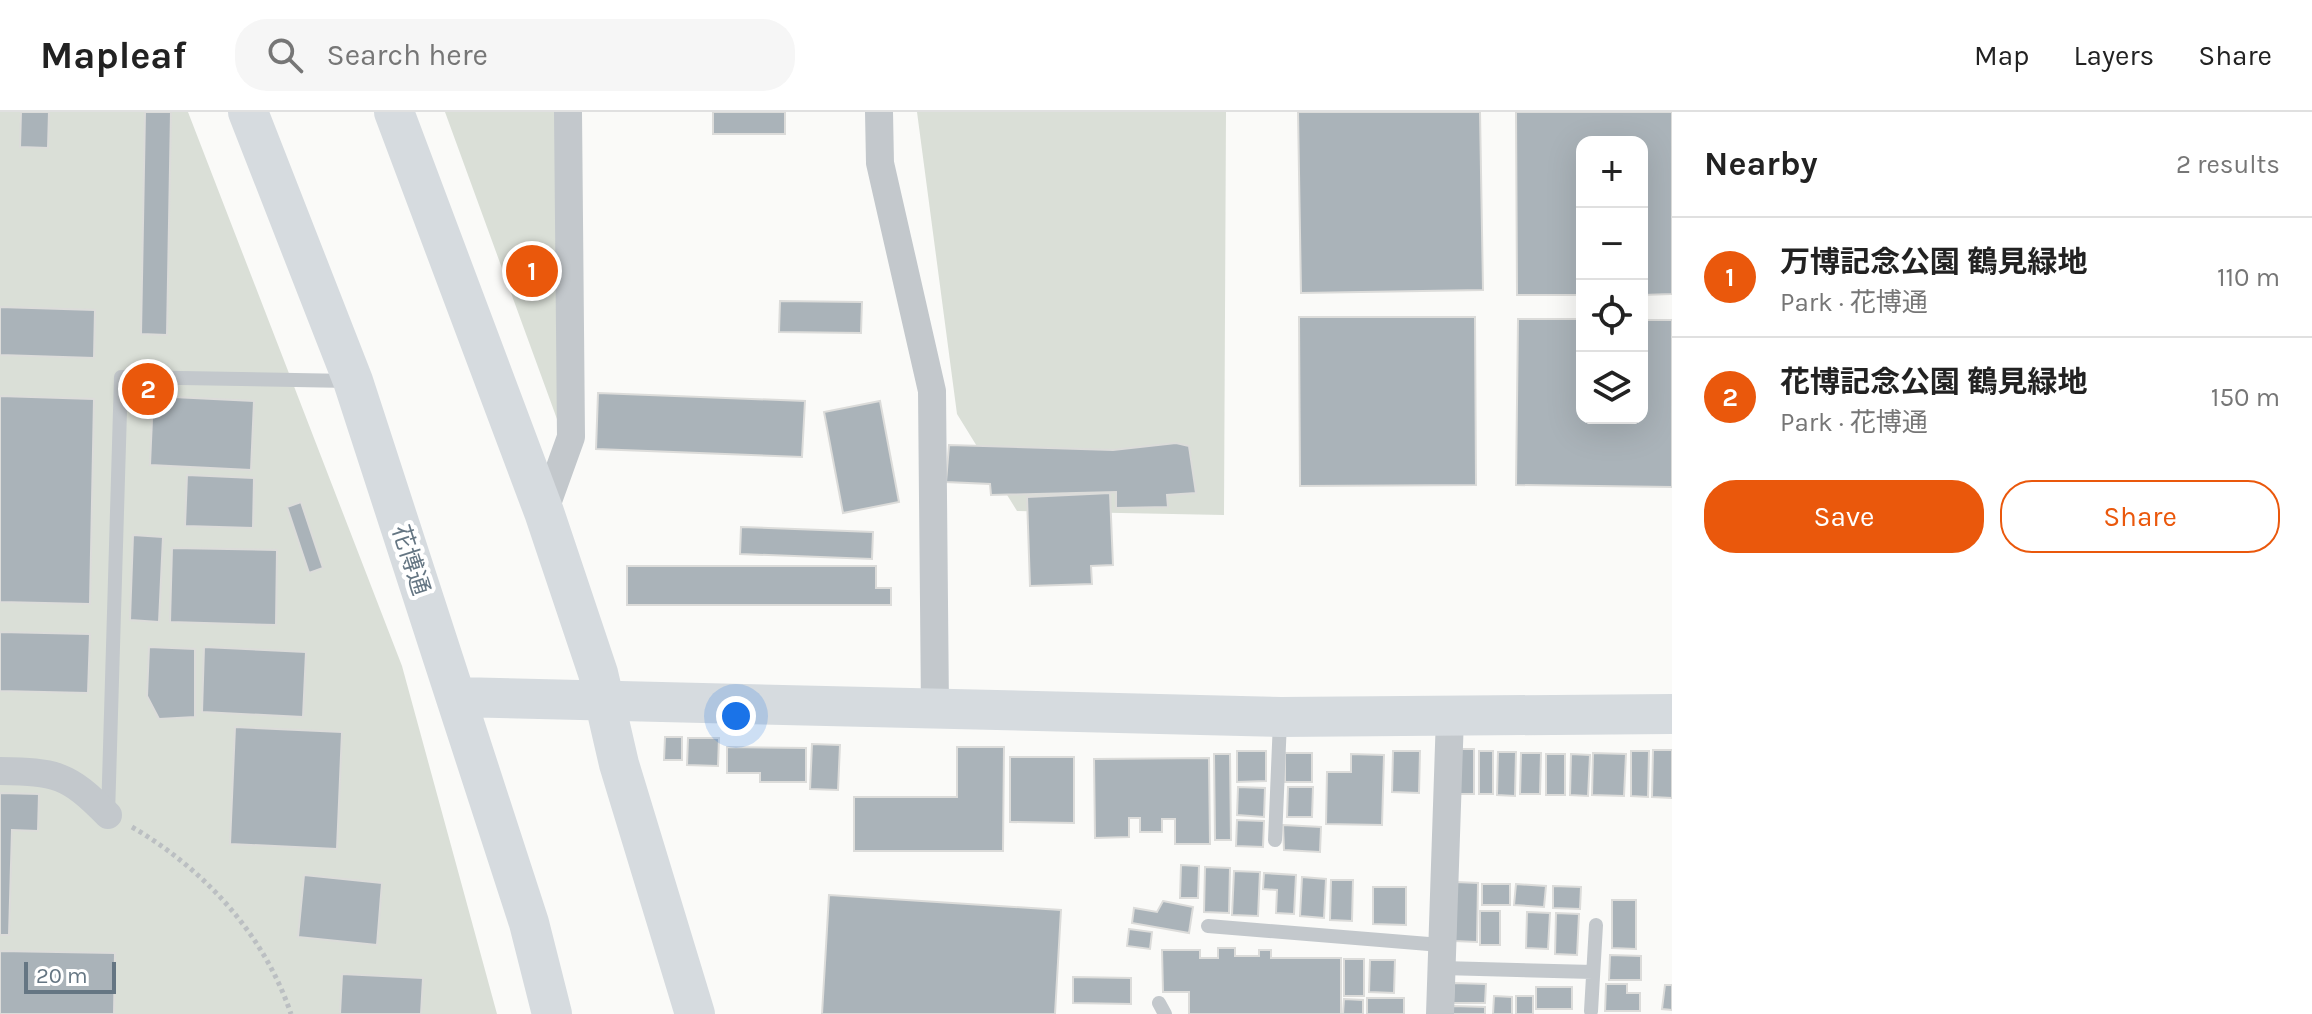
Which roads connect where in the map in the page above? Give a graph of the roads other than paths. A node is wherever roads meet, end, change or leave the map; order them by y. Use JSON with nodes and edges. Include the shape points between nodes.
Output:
{"nodes":[{"id":1,"x":248,"y":112,"type":"edge"},
{"id":2,"x":394,"y":112,"type":"edge"},
{"id":3,"x":568,"y":112,"type":"edge"},
{"id":4,"x":879,"y":112,"type":"edge"},
{"id":5,"x":353,"y":381,"type":"junction"},
{"id":6,"x":544,"y":512,"type":"junction"},
{"id":7,"x":457,"y":697,"type":"junction"},
{"id":8,"x":606,"y":701,"type":"junction"},
{"id":9,"x":935,"y":709,"type":"junction"},
{"id":10,"x":1672,"y":714,"type":"edge"},
{"id":11,"x":1450,"y":716,"type":"junction"},
{"id":12,"x":1281,"y":717,"type":"junction"},
{"id":13,"x":0,"y":771,"type":"edge"},
{"id":14,"x":108,"y":815,"type":"joint"},
{"id":15,"x":1275,"y":840,"type":"dead end"},
{"id":16,"x":1596,"y":925,"type":"dead end"},
{"id":17,"x":1208,"y":926,"type":"dead end"},
{"id":18,"x":1441,"y":956,"type":"junction"},
{"id":19,"x":1593,"y":972,"type":"junction"},
{"id":20,"x":1591,"y":1011,"type":"dead end"},
{"id":21,"x":552,"y":1014,"type":"edge"},
{"id":22,"x":695,"y":1014,"type":"edge"},
{"id":23,"x":1440,"y":1014,"type":"edge"}],
"edges":[{"from":1,"to":5,"type":"street","name":"花博通"},
{"from":2,"to":6,"type":"street"},
{"from":3,"to":6,"type":"street","via":[[571,437]]},
{"from":4,"to":9,"type":"street","via":[[880,163],[932,391]]},
{"from":5,"to":7,"type":"street","name":"花博通"},
{"from":5,"to":14,"type":"lane","via":[[121,377]]},
{"from":6,"to":8,"type":"street"},
{"from":7,"to":8,"type":"street"},
{"from":7,"to":21,"type":"street","name":"花博通","via":[[529,923]]},
{"from":8,"to":9,"type":"street"},
{"from":8,"to":22,"type":"street","via":[[619,764]]},
{"from":9,"to":12,"type":"street"},
{"from":10,"to":11,"type":"street"},
{"from":11,"to":12,"type":"street"},
{"from":11,"to":18,"type":"street"},
{"from":12,"to":15,"type":"lane"},
{"from":13,"to":14,"type":"street","via":[[48,772],[69,781]]},
{"from":16,"to":19,"type":"lane"},
{"from":17,"to":18,"type":"lane"},
{"from":18,"to":19,"type":"lane"},
{"from":18,"to":23,"type":"street"},
{"from":19,"to":20,"type":"lane"}]}
